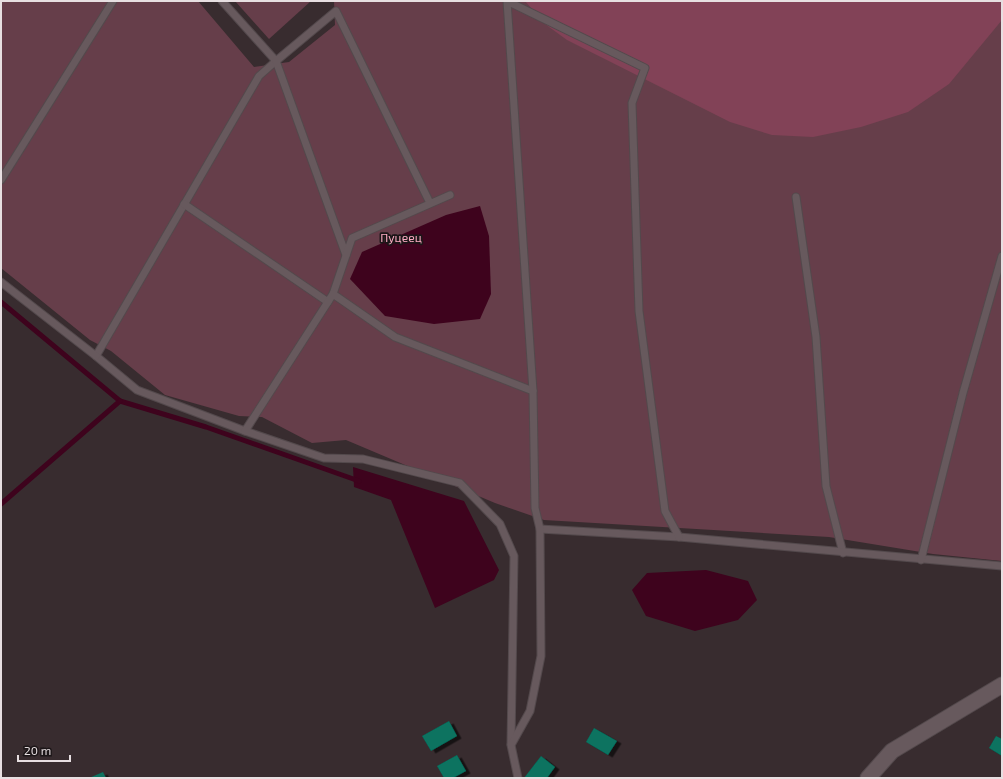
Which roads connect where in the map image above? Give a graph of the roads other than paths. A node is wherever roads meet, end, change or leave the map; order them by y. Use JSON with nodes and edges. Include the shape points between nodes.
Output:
{"nodes":[{"id":1,"x":113,"y":1,"type":"edge"},
{"id":2,"x":222,"y":1,"type":"edge"},
{"id":3,"x":276,"y":61,"type":"junction"},
{"id":4,"x":1,"y":180,"type":"edge"},
{"id":5,"x":450,"y":195,"type":"dead end"},
{"id":6,"x":796,"y":197,"type":"dead end"},
{"id":7,"x":430,"y":203,"type":"junction"},
{"id":8,"x":184,"y":204,"type":"junction"},
{"id":9,"x":346,"y":255,"type":"junction"},
{"id":10,"x":1002,"y":256,"type":"edge"},
{"id":11,"x":1,"y":282,"type":"edge"},
{"id":12,"x":333,"y":294,"type":"junction"},
{"id":13,"x":328,"y":302,"type":"junction"},
{"id":14,"x":96,"y":356,"type":"junction"},
{"id":15,"x":533,"y":391,"type":"junction"},
{"id":16,"x":245,"y":431,"type":"junction"},
{"id":17,"x":540,"y":529,"type":"junction"},
{"id":18,"x":679,"y":537,"type":"junction"},
{"id":19,"x":843,"y":553,"type":"junction"},
{"id":20,"x":921,"y":560,"type":"junction"},
{"id":21,"x":1002,"y":566,"type":"edge"},
{"id":22,"x":1002,"y":685,"type":"edge"},
{"id":23,"x":511,"y":745,"type":"junction"},
{"id":24,"x":518,"y":778,"type":"edge"},
{"id":25,"x":868,"y":778,"type":"edge"}],
"edges":[{"from":1,"to":4,"type":"lane"},
{"from":2,"to":3,"type":"lane"},
{"from":3,"to":7,"type":"lane","via":[[336,11]]},
{"from":3,"to":8,"type":"lane","via":[[259,76]]},
{"from":3,"to":9,"type":"lane"},
{"from":5,"to":7,"type":"lane"},
{"from":6,"to":19,"type":"lane","via":[[816,337],[826,486]]},
{"from":7,"to":9,"type":"lane","via":[[352,238]]},
{"from":8,"to":13,"type":"lane"},
{"from":8,"to":14,"type":"lane"},
{"from":9,"to":12,"type":"lane"},
{"from":10,"to":20,"type":"lane","via":[[963,393]]},
{"from":11,"to":14,"type":"lane"},
{"from":12,"to":13,"type":"lane"},
{"from":12,"to":15,"type":"lane","via":[[395,337]]},
{"from":13,"to":16,"type":"lane"},
{"from":14,"to":16,"type":"lane","via":[[137,390]]},
{"from":15,"to":17,"type":"lane","via":[[535,508]]},
{"from":15,"to":18,"type":"lane","via":[[507,1],[645,68],[632,103],[639,311],[665,511]]},
{"from":16,"to":23,"type":"lane","via":[[324,458],[363,459],[460,483],[500,524],[514,556]]},
{"from":17,"to":18,"type":"lane"},
{"from":17,"to":23,"type":"lane","via":[[541,656],[530,711]]},
{"from":18,"to":19,"type":"lane"},
{"from":19,"to":20,"type":"lane"},
{"from":20,"to":21,"type":"lane"},
{"from":22,"to":25,"type":"street","via":[[892,751]]},
{"from":23,"to":24,"type":"lane"}]}
